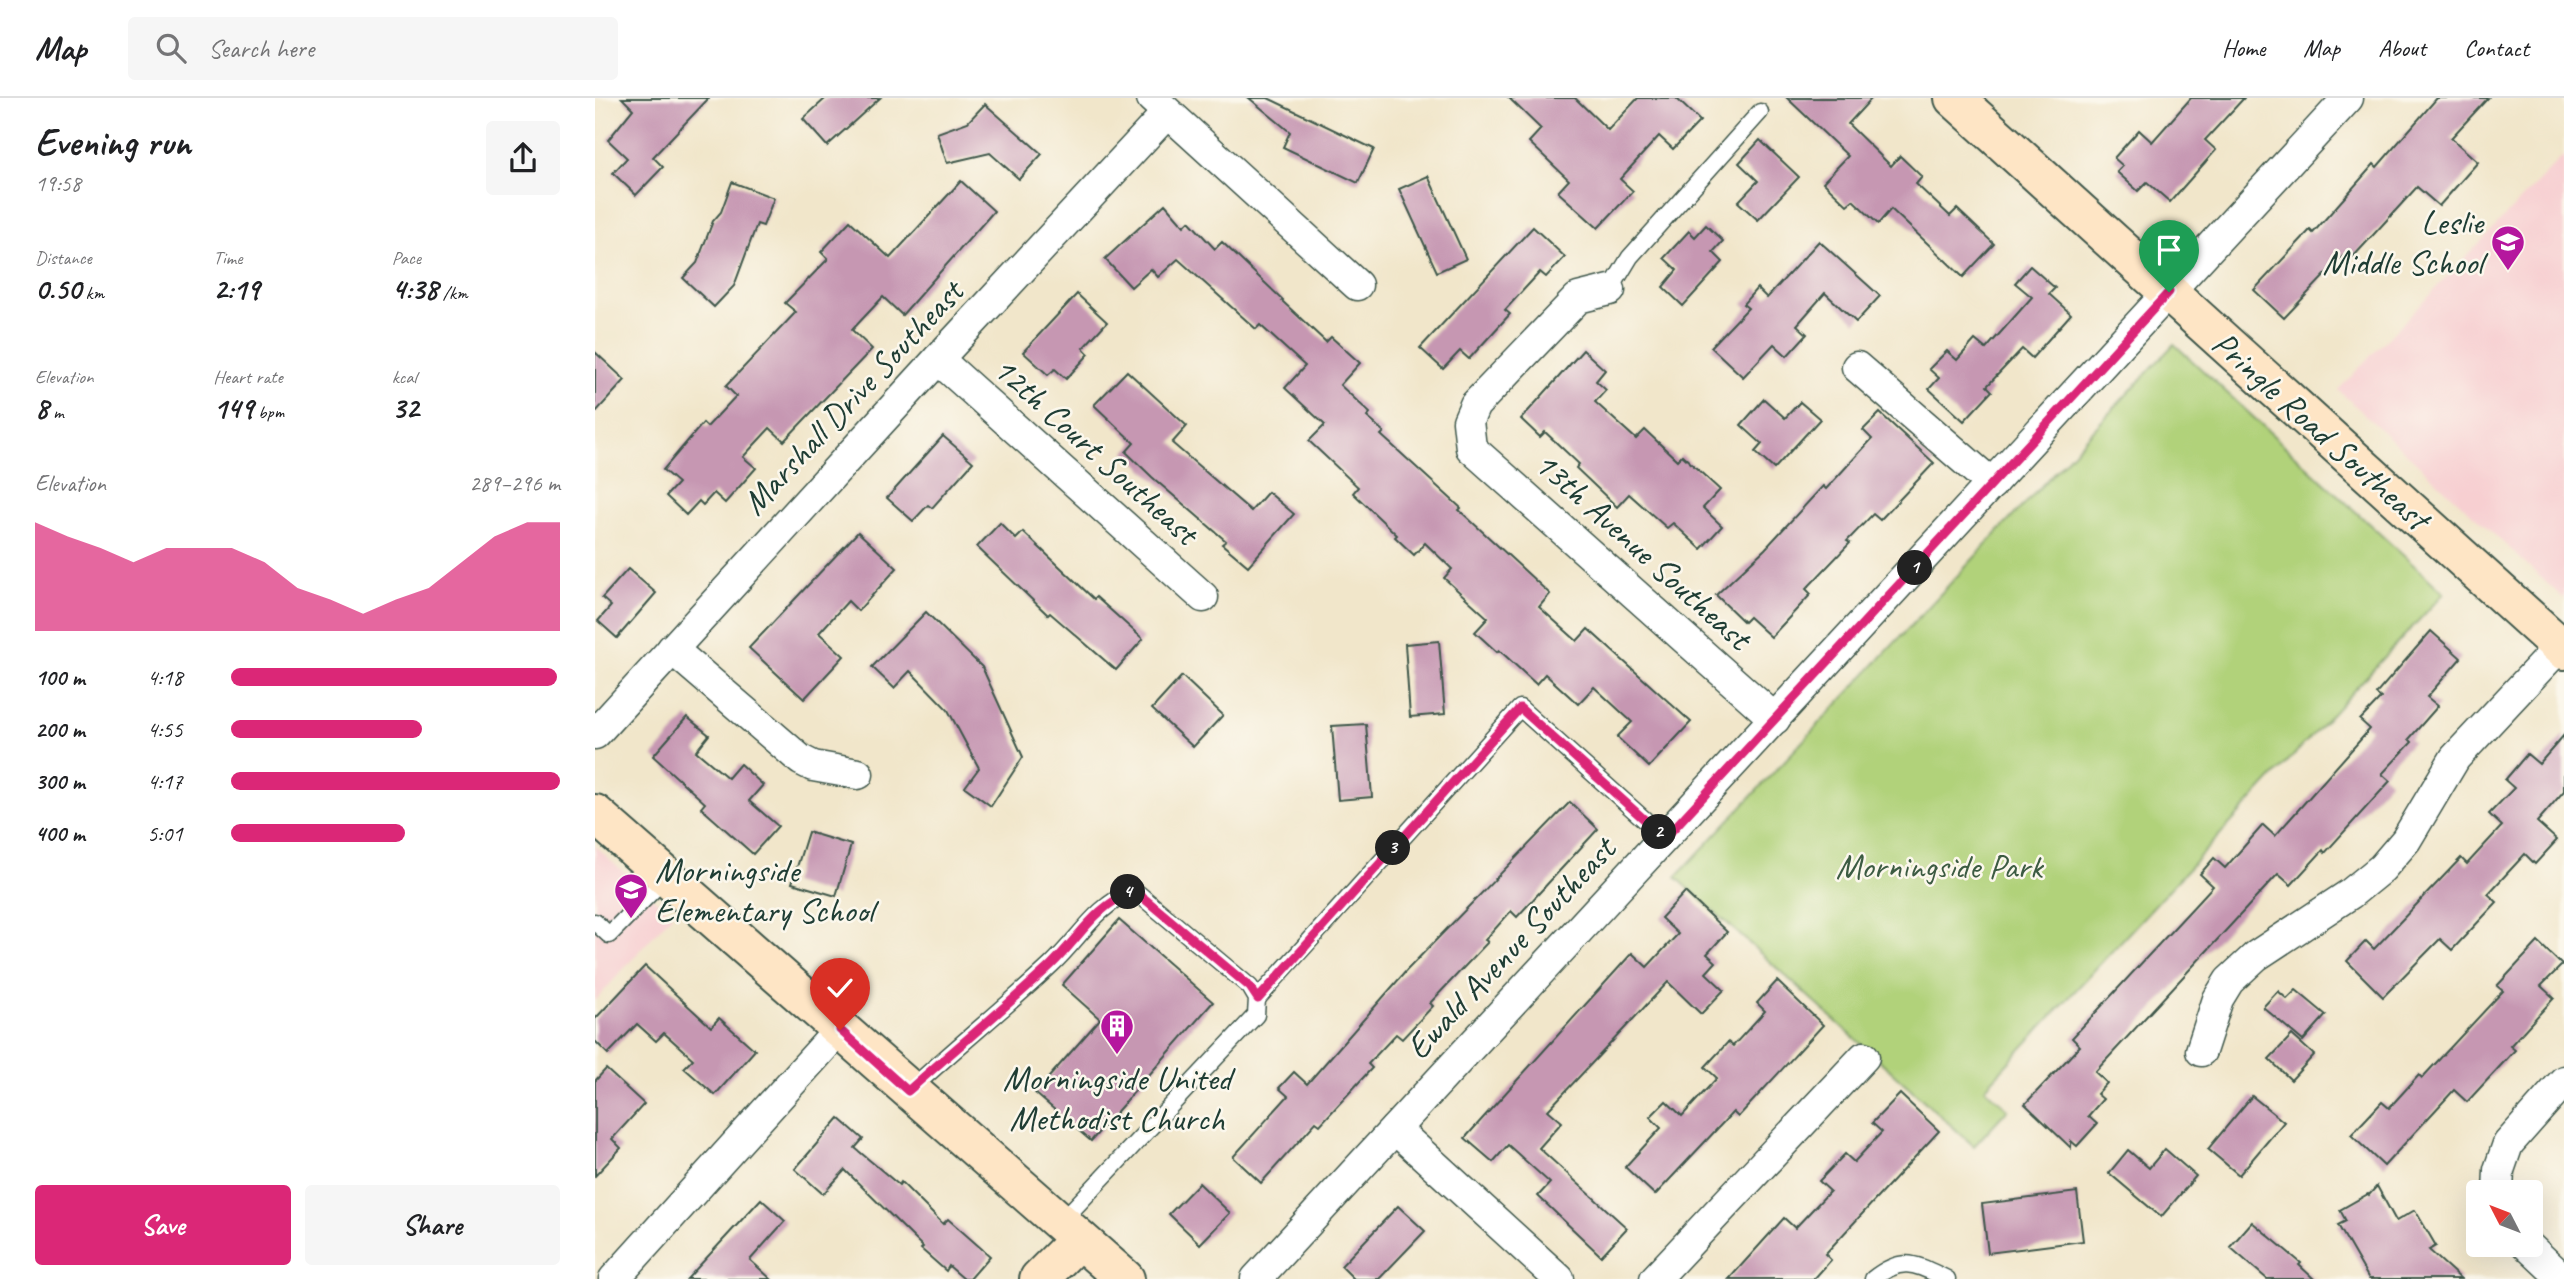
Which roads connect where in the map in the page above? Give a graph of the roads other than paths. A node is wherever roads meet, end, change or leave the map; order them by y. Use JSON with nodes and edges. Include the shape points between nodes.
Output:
{"nodes":[{"id":1,"x":1954,"y":98,"type":"edge"},
{"id":2,"x":2348,"y":98,"type":"edge"},
{"id":3,"x":1159,"y":106,"type":"edge"},
{"id":4,"x":1760,"y":112,"type":"dead end"},
{"id":5,"x":1357,"y":285,"type":"dead end"},
{"id":6,"x":1610,"y":290,"type":"joint"},
{"id":7,"x":2169,"y":292,"type":"junction"},
{"id":8,"x":938,"y":359,"type":"junction"},
{"id":9,"x":1857,"y":366,"type":"dead end"},
{"id":10,"x":1992,"y":484,"type":"junction"},
{"id":11,"x":1203,"y":597,"type":"dead end"},
{"id":12,"x":2563,"y":646,"type":"edge"},
{"id":13,"x":672,"y":649,"type":"junction"},
{"id":14,"x":1775,"y":719,"type":"junction"},
{"id":15,"x":595,"y":734,"type":"edge"},
{"id":16,"x":858,"y":774,"type":"dead end"},
{"id":17,"x":595,"y":814,"type":"edge"},
{"id":18,"x":1665,"y":838,"type":"junction"},
{"id":19,"x":667,"y":876,"type":"junction"},
{"id":20,"x":595,"y":922,"type":"edge"},
{"id":21,"x":1258,"y":999,"type":"junction"},
{"id":22,"x":840,"y":1030,"type":"junction"},
{"id":23,"x":2201,"y":1051,"type":"dead end"},
{"id":24,"x":1864,"y":1057,"type":"dead end"},
{"id":25,"x":2564,"y":1081,"type":"edge"},
{"id":26,"x":908,"y":1091,"type":"junction"},
{"id":27,"x":1395,"y":1129,"type":"junction"},
{"id":28,"x":2499,"y":1180,"type":"edge"},
{"id":29,"x":1070,"y":1231,"type":"junction"},
{"id":30,"x":2540,"y":1257,"type":"edge"},
{"id":31,"x":614,"y":1279,"type":"edge"},
{"id":32,"x":1039,"y":1279,"type":"edge"},
{"id":33,"x":1125,"y":1279,"type":"edge"},
{"id":34,"x":1256,"y":1279,"type":"edge"},
{"id":35,"x":1559,"y":1279,"type":"edge"},
{"id":36,"x":1655,"y":1279,"type":"edge"},
{"id":37,"x":1873,"y":1279,"type":"edge"},
{"id":38,"x":1947,"y":1279,"type":"edge"},
{"id":39,"x":2563,"y":1279,"type":"edge"}],
"edges":[{"from":1,"to":7,"type":"main road","name":"Pringle Road Southeast"},
{"from":2,"to":7,"type":"street","name":"Ewald Avenue Southeast"},
{"from":3,"to":5,"type":"street"},
{"from":3,"to":8,"type":"street","name":"Marshall Drive Southeast"},
{"from":4,"to":6,"type":"lane","via":[[1630,257]]},
{"from":6,"to":14,"type":"street","name":"13th Avenue Southeast","via":[[1578,298],[1475,405],[1468,421],[1471,448]]},
{"from":7,"to":10,"type":"street","name":"Ewald Avenue Southeast"},
{"from":7,"to":12,"type":"main road","name":"Pringle Road Southeast"},
{"from":8,"to":11,"type":"street","name":"12th Court Southeast"},
{"from":8,"to":13,"type":"street","name":"Marshall Drive Southeast"},
{"from":9,"to":10,"type":"street"},
{"from":10,"to":14,"type":"street","name":"Ewald Avenue Southeast"},
{"from":12,"to":23,"type":"street","via":[[2455,758],[2406,840],[2382,868],[2256,956],[2229,981],[2218,999]]},
{"from":13,"to":15,"type":"street","name":"Marshall Drive Southeast"},
{"from":13,"to":16,"type":"street","via":[[801,760]]},
{"from":14,"to":18,"type":"street","name":"Ewald Avenue Southeast"},
{"from":17,"to":19,"type":"main road"},
{"from":18,"to":21,"type":"lane","via":[[1520,708]]},
{"from":18,"to":27,"type":"street","name":"Ewald Avenue Southeast"},
{"from":19,"to":20,"type":"lane","via":[[609,935]]},
{"from":19,"to":22,"type":"main road"},
{"from":21,"to":26,"type":"lane","via":[[1250,987],[1134,890],[1098,911],[1052,964]]},
{"from":21,"to":29,"type":"lane","via":[[1256,1015]]},
{"from":22,"to":26,"type":"main road"},
{"from":22,"to":31,"type":"street"},
{"from":24,"to":36,"type":"street"},
{"from":25,"to":28,"type":"street","via":[[2508,1144]]},
{"from":26,"to":29,"type":"main road"},
{"from":27,"to":34,"type":"street","name":"Ewald Avenue Southeast"},
{"from":27,"to":35,"type":"street"},
{"from":29,"to":32,"type":"main road"},
{"from":29,"to":33,"type":"main road"},
{"from":30,"to":39,"type":"street"},
{"from":37,"to":38,"type":"lane","via":[[1893,1265],[1916,1264]]}]}
